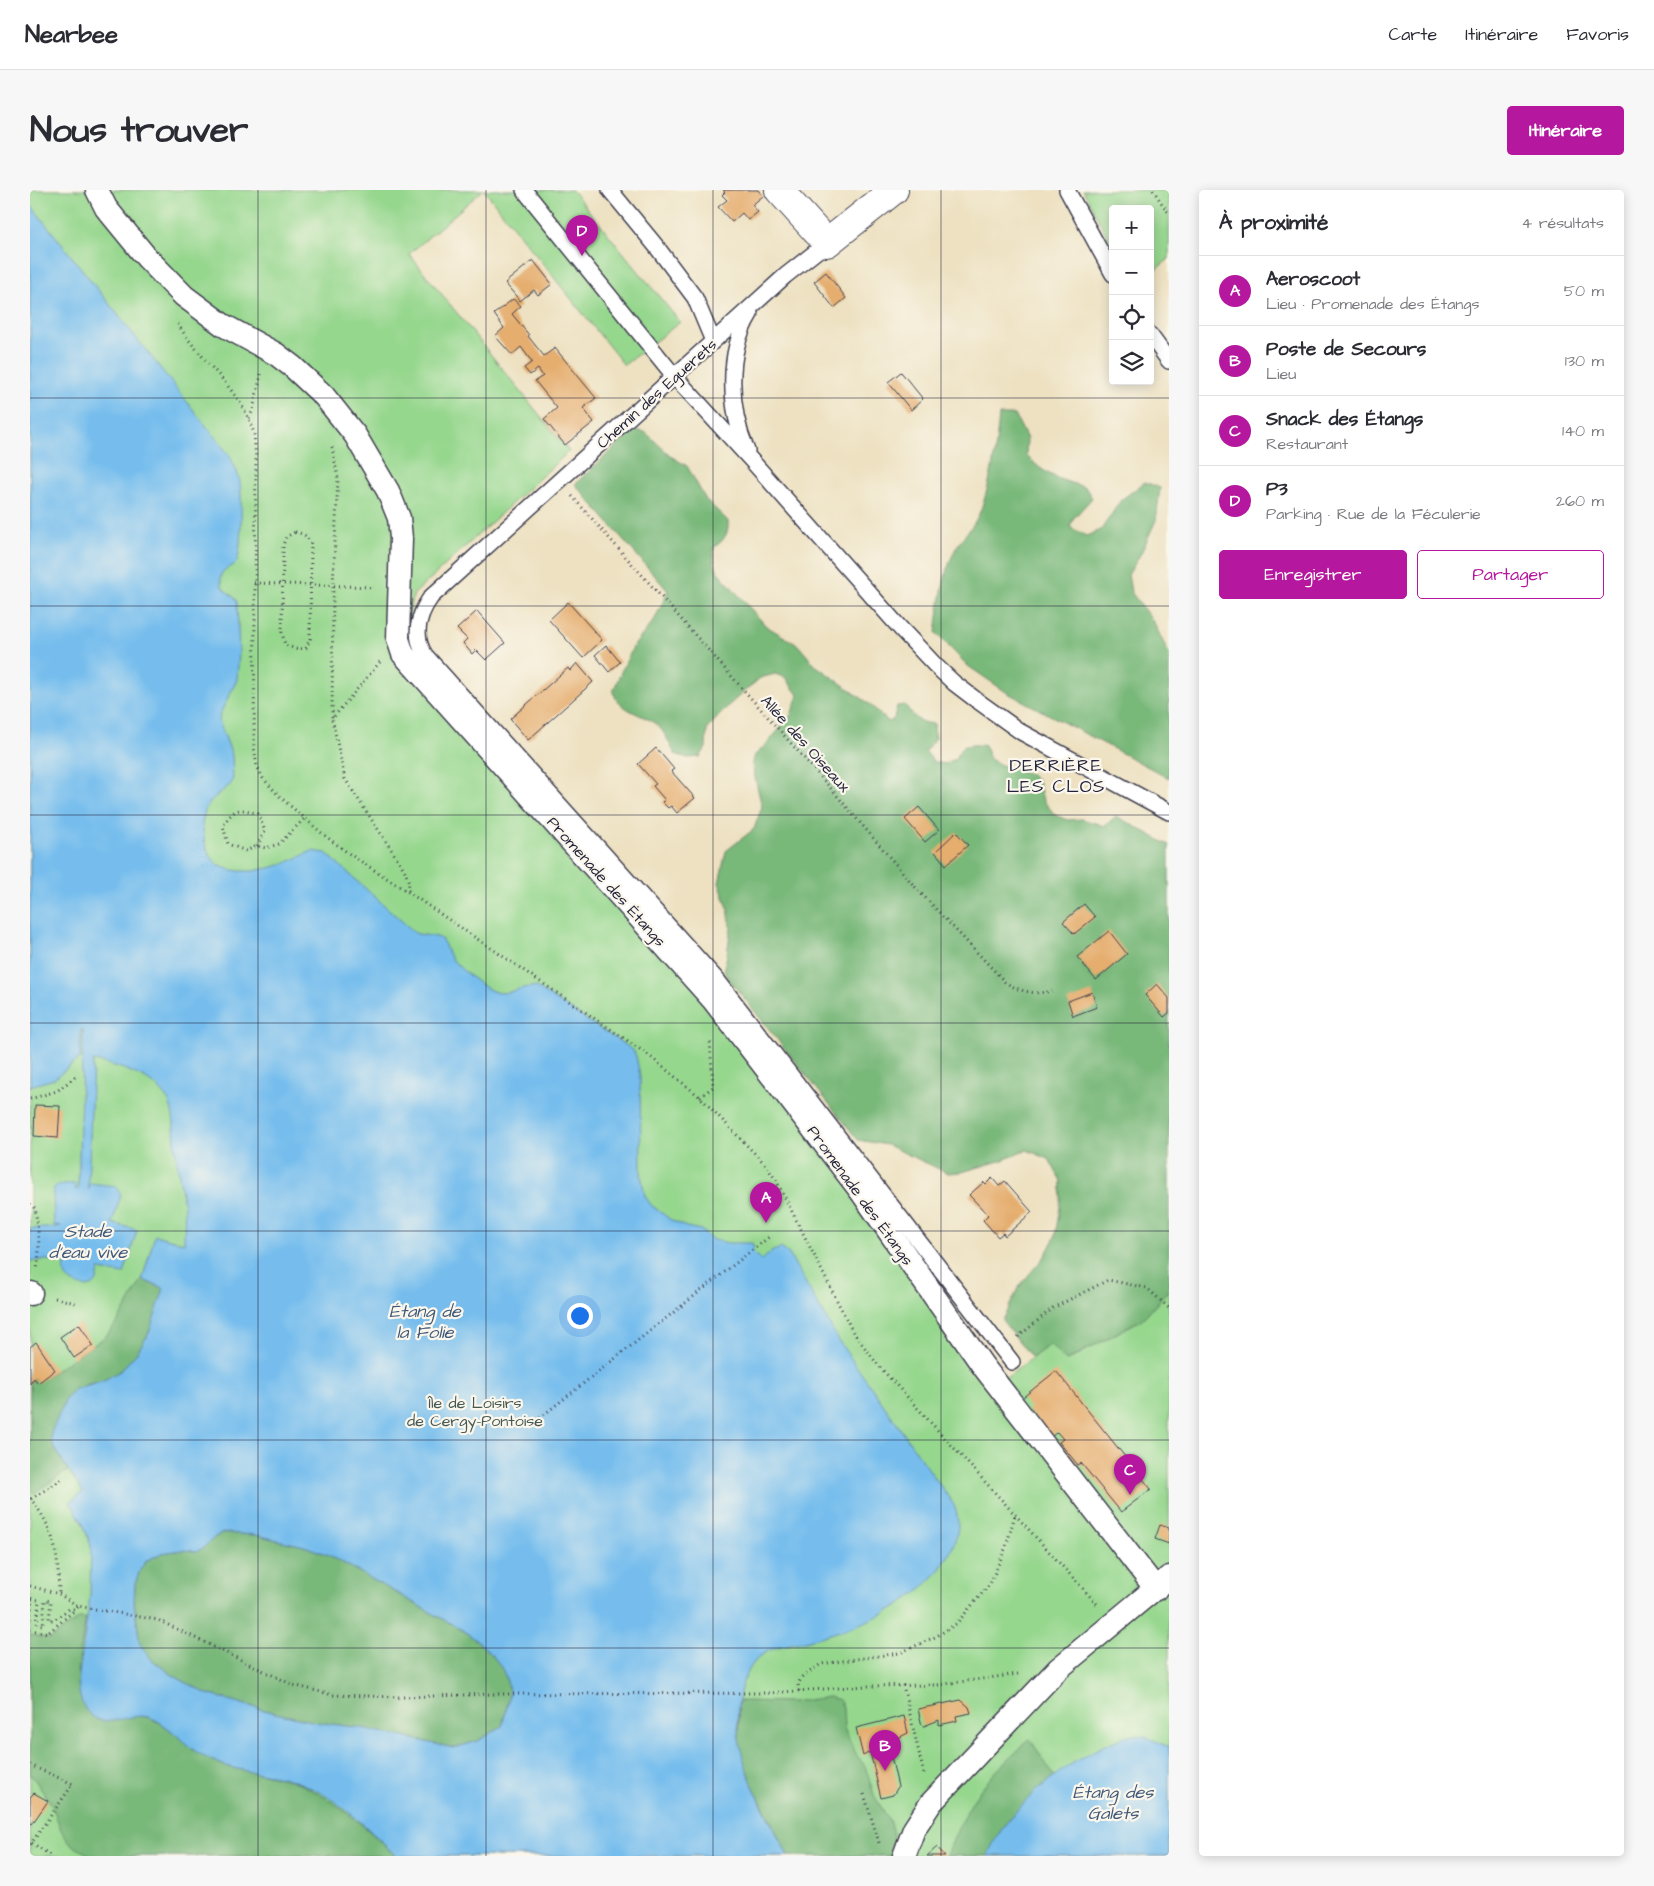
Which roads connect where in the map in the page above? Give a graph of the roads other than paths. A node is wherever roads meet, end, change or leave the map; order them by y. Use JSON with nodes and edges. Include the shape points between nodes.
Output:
{"nodes":[{"id":1,"x":97,"y":190,"type":"edge"},
{"id":2,"x":524,"y":190,"type":"edge"},
{"id":3,"x":610,"y":190,"type":"edge"},
{"id":4,"x":779,"y":190,"type":"edge"},
{"id":5,"x":894,"y":190,"type":"edge"},
{"id":6,"x":1067,"y":190,"type":"edge"},
{"id":7,"x":827,"y":243,"type":"junction"},
{"id":8,"x":1109,"y":267,"type":"edge"},
{"id":9,"x":757,"y":304,"type":"junction"},
{"id":10,"x":1154,"y":340,"type":"edge"},
{"id":11,"x":713,"y":341,"type":"junction"},
{"id":12,"x":1169,"y":361,"type":"edge"},
{"id":13,"x":675,"y":377,"type":"junction"},
{"id":14,"x":752,"y":461,"type":"junction"},
{"id":15,"x":425,"y":604,"type":"joint"},
{"id":16,"x":1169,"y":812,"type":"edge"},
{"id":17,"x":1008,"y":1356,"type":"road end"},
{"id":18,"x":1162,"y":1583,"type":"edge"},
{"id":19,"x":893,"y":1854,"type":"edge"}],
"edges":[{"from":1,"to":18,"type":"street","name":"Promenade des Étangs","via":[[106,208],[147,258],[184,296],[223,325],[293,367],[324,396],[355,435],[397,512],[401,532],[398,639],[407,658],[714,1001],[860,1190],[983,1366]]},
{"from":2,"to":13,"type":"lane"},
{"from":3,"to":11,"type":"lane","via":[[694,298]]},
{"from":4,"to":7,"type":"street"},
{"from":5,"to":7,"type":"street","name":"Chemin des Eguerets"},
{"from":6,"to":8,"type":"lane"},
{"from":7,"to":9,"type":"lane","name":"Chemin des Eguerets","via":[[785,276]]},
{"from":9,"to":11,"type":"lane","name":"Chemin des Eguerets"},
{"from":9,"to":14,"type":"lane","via":[[741,331],[733,373],[739,429]]},
{"from":10,"to":12,"type":"lane"},
{"from":11,"to":13,"type":"lane","name":"Chemin des Eguerets"},
{"from":13,"to":14,"type":"lane"},
{"from":13,"to":15,"type":"lane","name":"Chemin des Eguerets"},
{"from":14,"to":16,"type":"lane","via":[[901,629],[954,682],[1021,732]]},
{"from":15,"to":17,"type":"lane","name":"Promenade des Étangs","via":[[419,619],[418,635],[425,655],[718,981]]},
{"from":18,"to":19,"type":"street","via":[[1058,1669],[931,1803]]}]}
